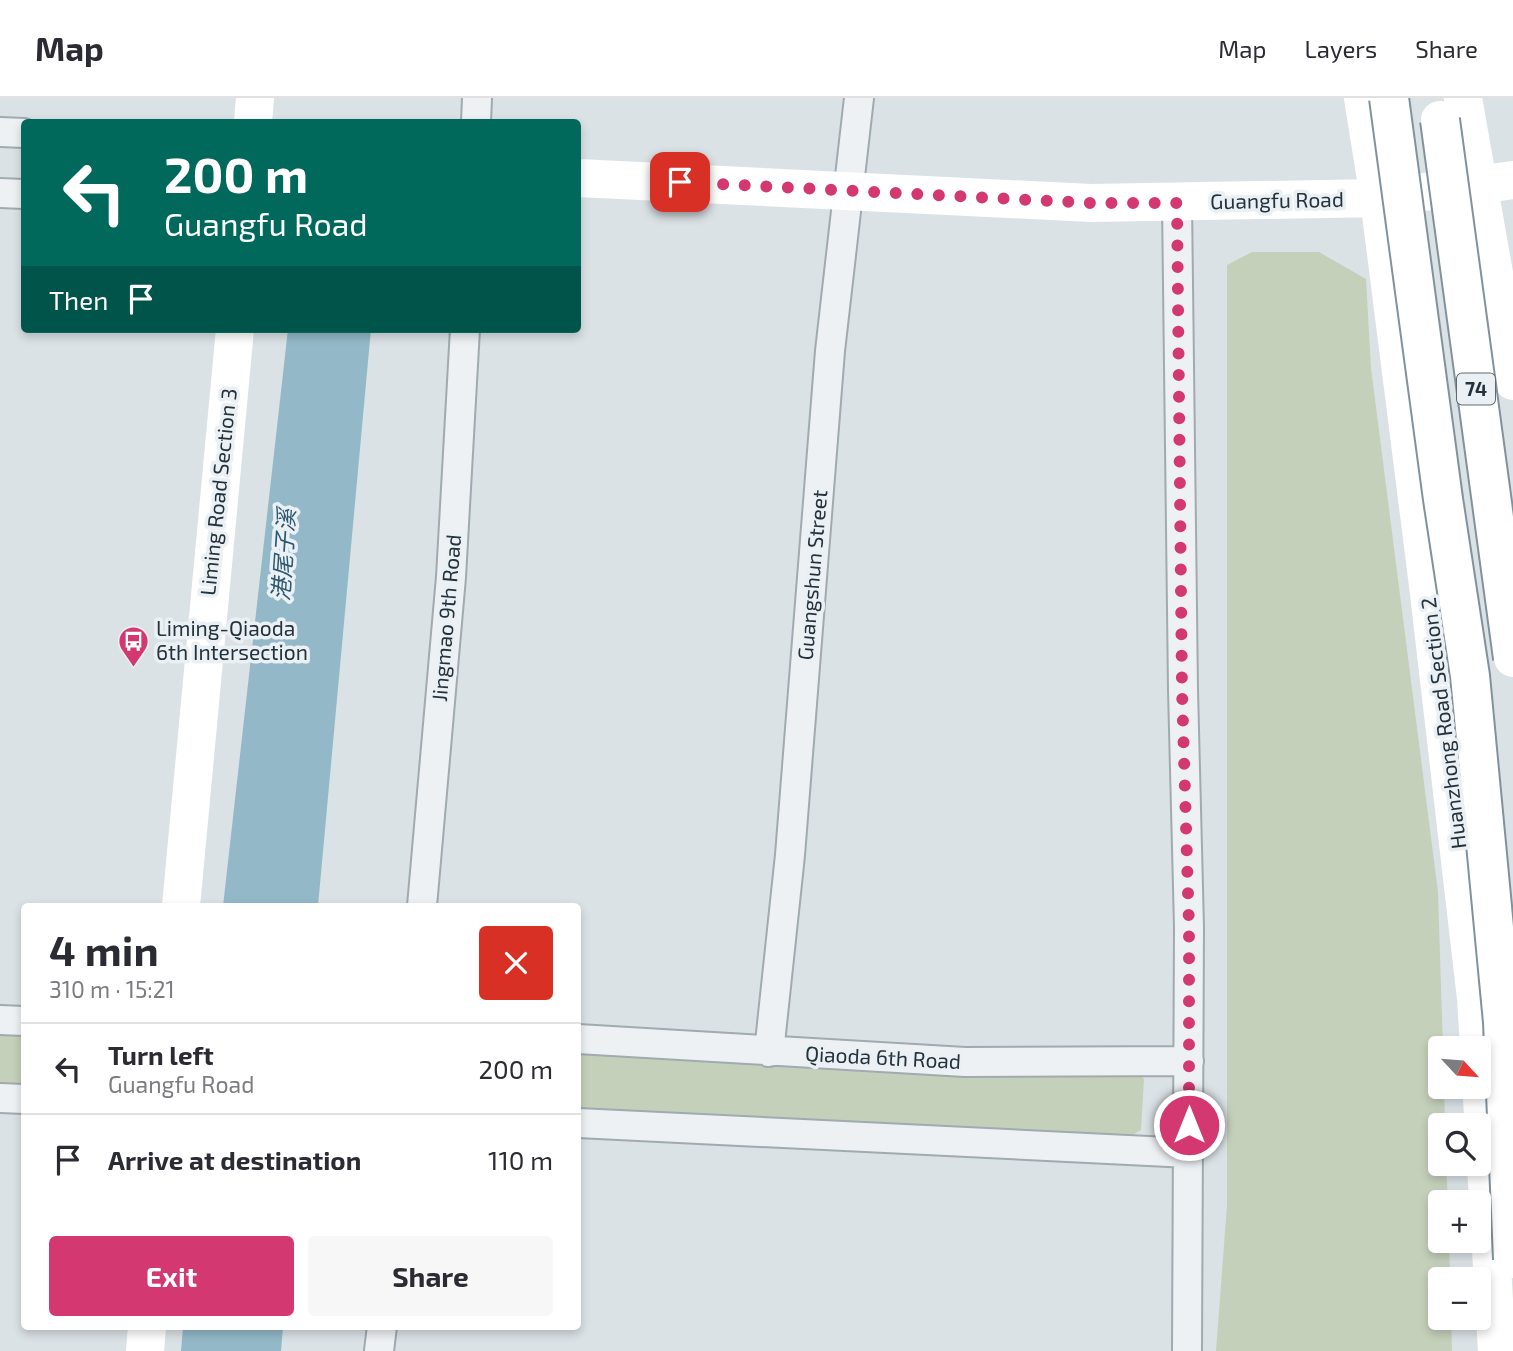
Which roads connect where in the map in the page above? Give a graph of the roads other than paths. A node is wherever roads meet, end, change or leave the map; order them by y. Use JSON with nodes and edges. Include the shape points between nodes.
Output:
{"nodes":[{"id":1,"x":255,"y":98,"type":"edge"},
{"id":2,"x":477,"y":98,"type":"edge"},
{"id":3,"x":859,"y":98,"type":"edge"},
{"id":4,"x":1363,"y":98,"type":"edge"},
{"id":5,"x":1389,"y":98,"type":"edge"},
{"id":6,"x":1489,"y":98,"type":"edge"},
{"id":7,"x":1452,"y":109,"type":"edge"},
{"id":8,"x":253,"y":119,"type":"edge"},
{"id":9,"x":476,"y":119,"type":"edge"},
{"id":10,"x":0,"y":132,"type":"edge"},
{"id":11,"x":21,"y":133,"type":"edge"},
{"id":12,"x":581,"y":178,"type":"edge"},
{"id":13,"x":1500,"y":183,"type":"edge"},
{"id":14,"x":850,"y":190,"type":"junction"},
{"id":15,"x":0,"y":193,"type":"edge"},
{"id":16,"x":21,"y":194,"type":"edge"},
{"id":17,"x":1379,"y":198,"type":"junction"},
{"id":18,"x":1177,"y":203,"type":"junction"},
{"id":19,"x":1513,"y":223,"type":"edge"},
{"id":20,"x":235,"y":333,"type":"edge"},
{"id":21,"x":465,"y":333,"type":"edge"},
{"id":22,"x":1513,"y":381,"type":"edge"},
{"id":23,"x":1513,"y":658,"type":"edge"},
{"id":24,"x":181,"y":903,"type":"edge"},
{"id":25,"x":422,"y":903,"type":"edge"},
{"id":26,"x":0,"y":1020,"type":"edge"},
{"id":27,"x":21,"y":1021,"type":"edge"},
{"id":28,"x":581,"y":1040,"type":"edge"},
{"id":29,"x":769,"y":1052,"type":"junction"},
{"id":30,"x":1189,"y":1060,"type":"junction"},
{"id":31,"x":0,"y":1098,"type":"edge"},
{"id":32,"x":21,"y":1099,"type":"edge"},
{"id":33,"x":581,"y":1123,"type":"edge"},
{"id":34,"x":1189,"y":1153,"type":"junction"},
{"id":35,"x":1513,"y":1259,"type":"edge"},
{"id":36,"x":147,"y":1330,"type":"edge"},
{"id":37,"x":382,"y":1330,"type":"edge"},
{"id":38,"x":145,"y":1351,"type":"edge"},
{"id":39,"x":379,"y":1351,"type":"edge"},
{"id":40,"x":1186,"y":1351,"type":"edge"},
{"id":41,"x":1497,"y":1351,"type":"edge"}],
"edges":[{"from":1,"to":8,"type":"main road"},
{"from":2,"to":9,"type":"street"},
{"from":3,"to":14,"type":"street","name":"Guangshun Street"},
{"from":4,"to":17,"type":"main road","name":"Huanzhong Road Section 2"},
{"from":5,"to":35,"type":"main road","bridge":true,"via":[[1470,676],[1503,1023]]},
{"from":6,"to":13,"type":"main road"},
{"from":7,"to":13,"type":"main road"},
{"from":7,"to":23,"type":"main road","number":"74","bridge":true},
{"from":10,"to":11,"type":"street"},
{"from":12,"to":14,"type":"main road","name":"Guangfu Road"},
{"from":13,"to":17,"type":"main road","name":"Guangfu Road"},
{"from":13,"to":19,"type":"main road"},
{"from":13,"to":22,"type":"main road"},
{"from":14,"to":18,"type":"main road","name":"Guangfu Road"},
{"from":14,"to":29,"type":"street","name":"Guangshun Street","via":[[830,351],[790,855]]},
{"from":15,"to":16,"type":"street"},
{"from":17,"to":18,"type":"main road","name":"Guangfu Road"},
{"from":17,"to":41,"type":"main road","name":"Huanzhong Road Section 2","via":[[1476,998]]},
{"from":18,"to":30,"type":"street"},
{"from":20,"to":24,"type":"main road","name":"Liming Road Section 3"},
{"from":21,"to":25,"type":"street","name":"Jingmao 9th Road","via":[[451,577]]},
{"from":26,"to":27,"type":"street"},
{"from":28,"to":29,"type":"street","name":"Qiaoda 6th Road"},
{"from":29,"to":30,"type":"street","name":"Qiaoda 6th Road","via":[[965,1062]]},
{"from":30,"to":34,"type":"street"},
{"from":31,"to":32,"type":"street"},
{"from":33,"to":34,"type":"street"},
{"from":34,"to":40,"type":"street"},
{"from":36,"to":38,"type":"main road"},
{"from":37,"to":39,"type":"street"}]}
